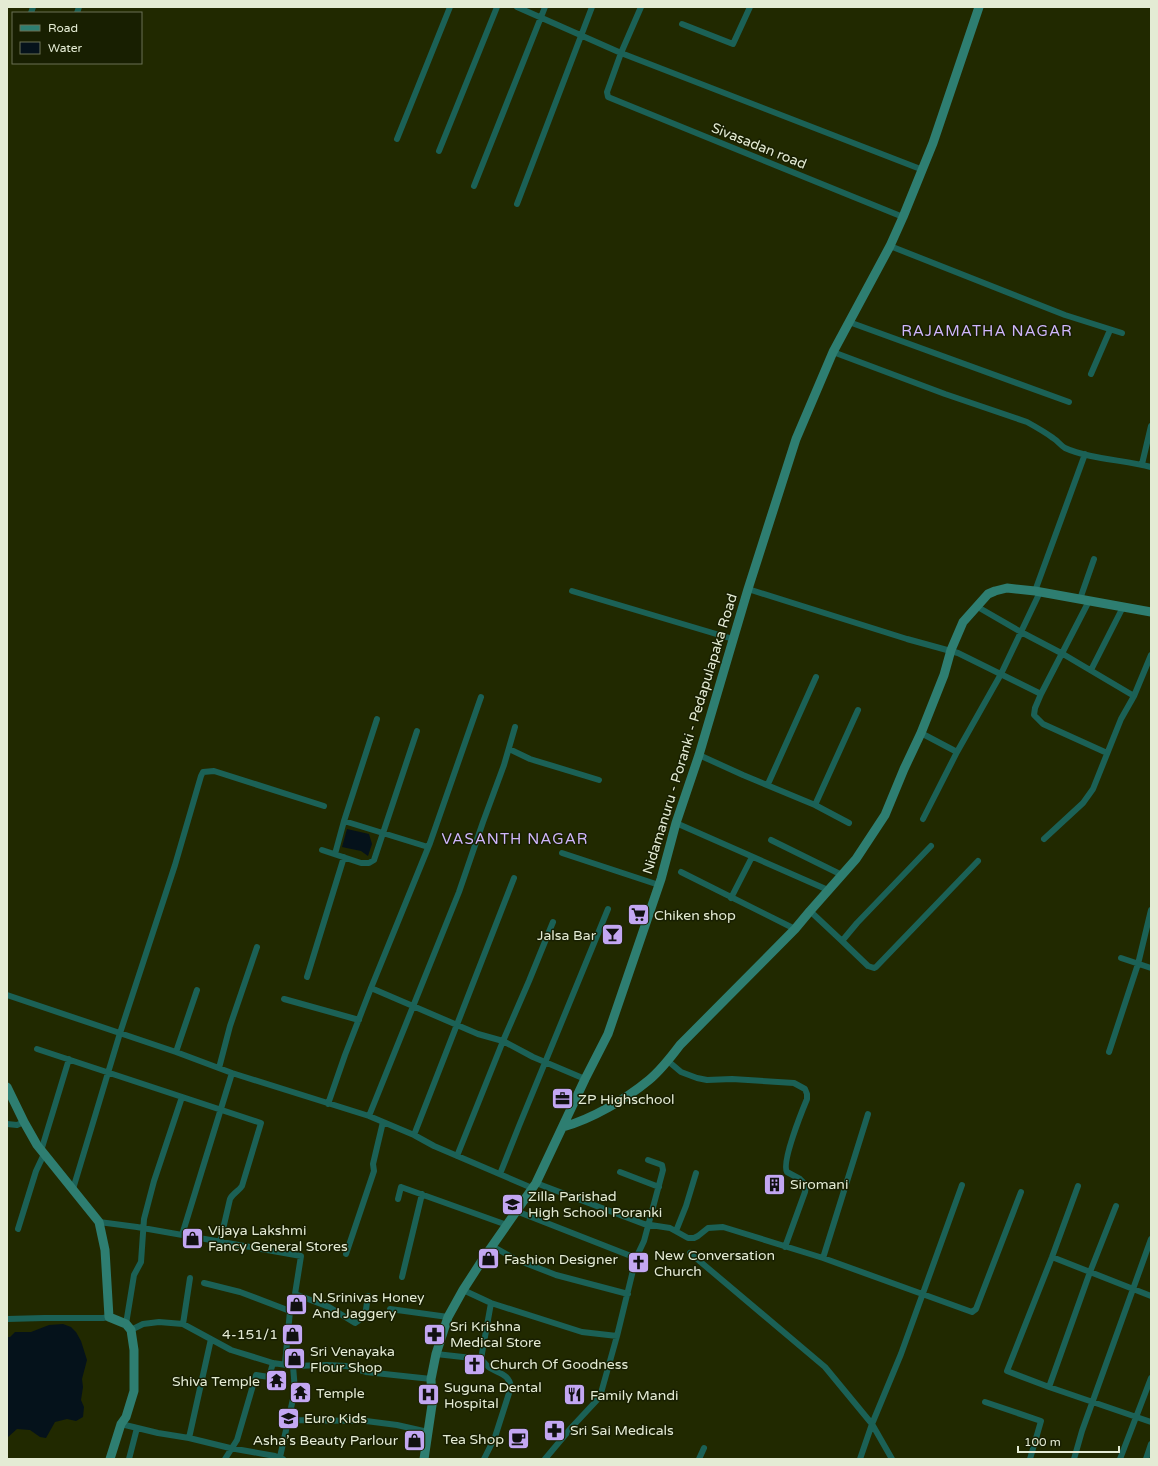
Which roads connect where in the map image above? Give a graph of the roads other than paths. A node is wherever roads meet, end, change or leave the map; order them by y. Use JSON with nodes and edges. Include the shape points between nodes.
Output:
{"nodes":[{"id":1,"x":450,"y":7,"type":"edge"},
{"id":2,"x":497,"y":7,"type":"edge"},
{"id":3,"x":517,"y":7,"type":"edge"},
{"id":4,"x":545,"y":7,"type":"edge"},
{"id":5,"x":592,"y":7,"type":"edge"},
{"id":6,"x":641,"y":7,"type":"edge"},
{"id":7,"x":750,"y":7,"type":"edge"},
{"id":8,"x":979,"y":7,"type":"edge"},
{"id":9,"x":541,"y":17,"type":"junction"},
{"id":10,"x":682,"y":24,"type":"dead end"},
{"id":11,"x":581,"y":36,"type":"junction"},
{"id":12,"x":621,"y":53,"type":"junction"},
{"id":13,"x":397,"y":139,"type":"dead end"},
{"id":14,"x":439,"y":152,"type":"dead end"},
{"id":15,"x":922,"y":170,"type":"junction"},
{"id":16,"x":474,"y":186,"type":"dead end"},
{"id":17,"x":517,"y":204,"type":"dead end"},
{"id":18,"x":903,"y":217,"type":"junction"},
{"id":19,"x":890,"y":246,"type":"junction"},
{"id":20,"x":849,"y":322,"type":"junction"},
{"id":21,"x":1110,"y":330,"type":"junction"},
{"id":22,"x":1122,"y":333,"type":"dead end"},
{"id":23,"x":833,"y":352,"type":"junction"},
{"id":24,"x":1091,"y":374,"type":"dead end"},
{"id":25,"x":1069,"y":402,"type":"dead end"},
{"id":26,"x":1151,"y":426,"type":"edge"},
{"id":27,"x":1085,"y":454,"type":"junction"},
{"id":28,"x":1142,"y":464,"type":"junction"},
{"id":29,"x":1151,"y":466,"type":"edge"},
{"id":30,"x":1094,"y":559,"type":"dead end"},
{"id":31,"x":748,"y":589,"type":"junction"},
{"id":32,"x":572,"y":591,"type":"dead end"},
{"id":33,"x":1037,"y":591,"type":"junction"},
{"id":34,"x":1080,"y":599,"type":"junction"},
{"id":35,"x":1089,"y":601,"type":"junction"},
{"id":36,"x":976,"y":606,"type":"junction"},
{"id":37,"x":1123,"y":607,"type":"junction"},
{"id":38,"x":1151,"y":612,"type":"edge"},
{"id":39,"x":1021,"y":632,"type":"junction"},
{"id":40,"x":734,"y":639,"type":"junction"},
{"id":41,"x":951,"y":650,"type":"junction"},
{"id":42,"x":1063,"y":654,"type":"junction"},
{"id":43,"x":1151,"y":655,"type":"edge"},
{"id":44,"x":1091,"y":670,"type":"junction"},
{"id":45,"x":1002,"y":674,"type":"junction"},
{"id":46,"x":816,"y":677,"type":"dead end"},
{"id":47,"x":1041,"y":694,"type":"junction"},
{"id":48,"x":1134,"y":696,"type":"junction"},
{"id":49,"x":481,"y":697,"type":"dead end"},
{"id":50,"x":858,"y":710,"type":"dead end"},
{"id":51,"x":378,"y":719,"type":"dead end"},
{"id":52,"x":515,"y":727,"type":"dead end"},
{"id":53,"x":417,"y":731,"type":"dead end"},
{"id":54,"x":921,"y":733,"type":"junction"},
{"id":55,"x":509,"y":749,"type":"junction"},
{"id":56,"x":957,"y":752,"type":"junction"},
{"id":57,"x":1107,"y":753,"type":"junction"},
{"id":58,"x":699,"y":755,"type":"junction"},
{"id":59,"x":599,"y":780,"type":"dead end"},
{"id":60,"x":768,"y":784,"type":"junction"},
{"id":61,"x":815,"y":805,"type":"junction"},
{"id":62,"x":324,"y":806,"type":"dead end"},
{"id":63,"x":923,"y":819,"type":"dead end"},
{"id":64,"x":344,"y":821,"type":"junction"},
{"id":65,"x":676,"y":823,"type":"junction"},
{"id":66,"x":849,"y":823,"type":"dead end"},
{"id":67,"x":383,"y":834,"type":"junction"},
{"id":68,"x":771,"y":840,"type":"dead end"},
{"id":69,"x":1044,"y":840,"type":"dead end"},
{"id":70,"x":931,"y":846,"type":"dead end"},
{"id":71,"x":428,"y":847,"type":"junction"},
{"id":72,"x":322,"y":850,"type":"dead end"},
{"id":73,"x":562,"y":853,"type":"dead end"},
{"id":74,"x":335,"y":854,"type":"junction"},
{"id":75,"x":344,"y":857,"type":"junction"},
{"id":76,"x":752,"y":857,"type":"junction"},
{"id":77,"x":978,"y":861,"type":"dead end"},
{"id":78,"x":681,"y":872,"type":"dead end"},
{"id":79,"x":842,"y":875,"type":"junction"},
{"id":80,"x":514,"y":878,"type":"dead end"},
{"id":81,"x":659,"y":885,"type":"junction"},
{"id":82,"x":828,"y":890,"type":"junction"},
{"id":83,"x":731,"y":898,"type":"junction"},
{"id":84,"x":608,"y":909,"type":"dead end"},
{"id":85,"x":1151,"y":910,"type":"edge"},
{"id":86,"x":810,"y":911,"type":"junction"},
{"id":87,"x":554,"y":922,"type":"dead end"},
{"id":88,"x":795,"y":929,"type":"junction"},
{"id":89,"x":842,"y":941,"type":"junction"},
{"id":90,"x":257,"y":947,"type":"dead end"},
{"id":91,"x":1121,"y":958,"type":"dead end"},
{"id":92,"x":1138,"y":964,"type":"junction"},
{"id":93,"x":1151,"y":968,"type":"edge"},
{"id":94,"x":307,"y":976,"type":"dead end"},
{"id":95,"x":371,"y":988,"type":"junction"},
{"id":96,"x":197,"y":990,"type":"dead end"},
{"id":97,"x":7,"y":996,"type":"edge"},
{"id":98,"x":284,"y":999,"type":"dead end"},
{"id":99,"x":414,"y":1007,"type":"junction"},
{"id":100,"x":359,"y":1020,"type":"junction"},
{"id":101,"x":456,"y":1025,"type":"junction"},
{"id":102,"x":120,"y":1033,"type":"junction"},
{"id":103,"x":503,"y":1041,"type":"junction"},
{"id":104,"x":37,"y":1049,"type":"dead end"},
{"id":105,"x":176,"y":1052,"type":"junction"},
{"id":106,"x":1109,"y":1052,"type":"dead end"},
{"id":107,"x":69,"y":1059,"type":"junction"},
{"id":108,"x":668,"y":1061,"type":"junction"},
{"id":109,"x":546,"y":1062,"type":"junction"},
{"id":110,"x":219,"y":1068,"type":"junction"},
{"id":111,"x":109,"y":1072,"type":"junction"},
{"id":112,"x":232,"y":1073,"type":"junction"},
{"id":113,"x":585,"y":1079,"type":"junction"},
{"id":114,"x":7,"y":1087,"type":"edge"},
{"id":115,"x":182,"y":1097,"type":"junction"},
{"id":116,"x":328,"y":1104,"type":"junction"},
{"id":117,"x":221,"y":1110,"type":"junction"},
{"id":118,"x":868,"y":1114,"type":"dead end"},
{"id":119,"x":369,"y":1116,"type":"junction"},
{"id":120,"x":24,"y":1122,"type":"junction"},
{"id":121,"x":383,"y":1122,"type":"junction"},
{"id":122,"x":7,"y":1124,"type":"edge"},
{"id":123,"x":563,"y":1127,"type":"junction"},
{"id":124,"x":414,"y":1135,"type":"junction"},
{"id":125,"x":43,"y":1152,"type":"junction"},
{"id":126,"x":457,"y":1156,"type":"junction"},
{"id":127,"x":648,"y":1160,"type":"dead end"},
{"id":128,"x":620,"y":1172,"type":"dead end"},
{"id":129,"x":696,"y":1173,"type":"dead end"},
{"id":130,"x":500,"y":1174,"type":"junction"},
{"id":131,"x":962,"y":1185,"type":"dead end"},
{"id":132,"x":534,"y":1186,"type":"junction"},
{"id":133,"x":1078,"y":1186,"type":"dead end"},
{"id":134,"x":659,"y":1187,"type":"junction"},
{"id":135,"x":73,"y":1188,"type":"junction"},
{"id":136,"x":1020,"y":1192,"type":"dead end"},
{"id":137,"x":422,"y":1194,"type":"junction"},
{"id":138,"x":398,"y":1199,"type":"dead end"},
{"id":139,"x":1116,"y":1206,"type":"dead end"},
{"id":140,"x":516,"y":1211,"type":"junction"},
{"id":141,"x":99,"y":1222,"type":"junction"},
{"id":142,"x":648,"y":1224,"type":"junction"},
{"id":143,"x":507,"y":1225,"type":"junction"},
{"id":144,"x":143,"y":1228,"type":"junction"},
{"id":145,"x":18,"y":1229,"type":"dead end"},
{"id":146,"x":676,"y":1230,"type":"junction"},
{"id":147,"x":182,"y":1235,"type":"junction"},
{"id":148,"x":1151,"y":1239,"type":"edge"},
{"id":149,"x":220,"y":1242,"type":"junction"},
{"id":150,"x":492,"y":1246,"type":"junction"},
{"id":151,"x":785,"y":1247,"type":"junction"},
{"id":152,"x":690,"y":1253,"type":"dead end"},
{"id":153,"x":346,"y":1254,"type":"dead end"},
{"id":154,"x":1052,"y":1257,"type":"junction"},
{"id":155,"x":636,"y":1258,"type":"junction"},
{"id":156,"x":823,"y":1258,"type":"junction"},
{"id":157,"x":1090,"y":1272,"type":"junction"},
{"id":158,"x":402,"y":1277,"type":"dead end"},
{"id":159,"x":190,"y":1278,"type":"dead end"},
{"id":160,"x":204,"y":1283,"type":"dead end"},
{"id":161,"x":1134,"y":1289,"type":"junction"},
{"id":162,"x":463,"y":1290,"type":"junction"},
{"id":163,"x":295,"y":1294,"type":"junction"},
{"id":164,"x":628,"y":1294,"type":"junction"},
{"id":165,"x":923,"y":1294,"type":"junction"},
{"id":166,"x":368,"y":1296,"type":"dead end"},
{"id":167,"x":1151,"y":1296,"type":"edge"},
{"id":168,"x":491,"y":1304,"type":"junction"},
{"id":169,"x":390,"y":1309,"type":"dead end"},
{"id":170,"x":290,"y":1310,"type":"junction"},
{"id":171,"x":110,"y":1317,"type":"junction"},
{"id":172,"x":448,"y":1317,"type":"junction"},
{"id":173,"x":7,"y":1319,"type":"edge"},
{"id":174,"x":183,"y":1324,"type":"junction"},
{"id":175,"x":128,"y":1327,"type":"junction"},
{"id":176,"x":617,"y":1336,"type":"junction"},
{"id":177,"x":211,"y":1339,"type":"junction"},
{"id":178,"x":436,"y":1354,"type":"junction"},
{"id":179,"x":481,"y":1359,"type":"junction"},
{"id":180,"x":273,"y":1364,"type":"junction"},
{"id":181,"x":285,"y":1364,"type":"junction"},
{"id":182,"x":293,"y":1366,"type":"junction"},
{"id":183,"x":1151,"y":1378,"type":"edge"},
{"id":184,"x":432,"y":1379,"type":"junction"},
{"id":185,"x":1049,"y":1387,"type":"junction"},
{"id":186,"x":1092,"y":1401,"type":"junction"},
{"id":187,"x":985,"y":1402,"type":"dead end"},
{"id":188,"x":1136,"y":1417,"type":"junction"},
{"id":189,"x":289,"y":1420,"type":"junction"},
{"id":190,"x":1151,"y":1422,"type":"edge"},
{"id":191,"x":121,"y":1424,"type":"junction"},
{"id":192,"x":872,"y":1424,"type":"junction"},
{"id":193,"x":137,"y":1428,"type":"junction"},
{"id":194,"x":428,"y":1432,"type":"junction"},
{"id":195,"x":189,"y":1438,"type":"junction"},
{"id":196,"x":1151,"y":1444,"type":"edge"},
{"id":197,"x":230,"y":1448,"type":"junction"},
{"id":198,"x":704,"y":1448,"type":"dead end"},
{"id":199,"x":281,"y":1458,"type":"edge"},
{"id":200,"x":110,"y":1459,"type":"edge"},
{"id":201,"x":129,"y":1459,"type":"edge"},
{"id":202,"x":224,"y":1459,"type":"edge"},
{"id":203,"x":424,"y":1459,"type":"edge"},
{"id":204,"x":484,"y":1459,"type":"edge"},
{"id":205,"x":545,"y":1459,"type":"edge"},
{"id":206,"x":699,"y":1459,"type":"edge"},
{"id":207,"x":860,"y":1459,"type":"edge"},
{"id":208,"x":892,"y":1459,"type":"edge"},
{"id":209,"x":1030,"y":1459,"type":"edge"},
{"id":210,"x":1074,"y":1459,"type":"edge"},
{"id":211,"x":1120,"y":1459,"type":"edge"},
{"id":212,"x":1146,"y":1459,"type":"edge"}],
"edges":[{"from":1,"to":13,"type":"street"},
{"from":2,"to":14,"type":"street"},
{"from":3,"to":9,"type":"street"},
{"from":4,"to":9,"type":"street"},
{"from":5,"to":11,"type":"street"},
{"from":6,"to":12,"type":"street"},
{"from":7,"to":10,"type":"street","via":[[733,44]]},
{"from":8,"to":15,"type":"main road","name":"Nidamanuru - Poranki - Pedapulapaka Road"},
{"from":9,"to":11,"type":"street"},
{"from":9,"to":16,"type":"street"},
{"from":11,"to":12,"type":"street"},
{"from":11,"to":17,"type":"street"},
{"from":12,"to":15,"type":"street"},
{"from":12,"to":18,"type":"street","name":"Sivasadan road","via":[[607,92],[610,98]]},
{"from":15,"to":18,"type":"main road","name":"Nidamanuru - Poranki - Pedapulapaka Road"},
{"from":18,"to":19,"type":"main road","name":"Nidamanuru - Poranki - Pedapulapaka Road"},
{"from":19,"to":20,"type":"main road","name":"Nidamanuru - Poranki - Pedapulapaka Road"},
{"from":19,"to":21,"type":"street","via":[[1065,315]]},
{"from":20,"to":23,"type":"main road","name":"Nidamanuru - Poranki - Pedapulapaka Road"},
{"from":20,"to":25,"type":"street"},
{"from":21,"to":22,"type":"street"},
{"from":21,"to":24,"type":"street"},
{"from":23,"to":27,"type":"street","via":[[1027,422],[1059,444]]},
{"from":23,"to":31,"type":"main road","name":"Nidamanuru - Poranki - Pedapulapaka Road","via":[[796,439]]},
{"from":26,"to":28,"type":"street"},
{"from":27,"to":28,"type":"street"},
{"from":27,"to":33,"type":"street"},
{"from":28,"to":29,"type":"street"},
{"from":30,"to":34,"type":"street"},
{"from":31,"to":40,"type":"main road","name":"Nidamanuru - Poranki - Pedapulapaka Road"},
{"from":31,"to":41,"type":"street","via":[[907,639]]},
{"from":32,"to":40,"type":"street"},
{"from":33,"to":34,"type":"main road"},
{"from":33,"to":36,"type":"main road","via":[[1007,588],[988,594]]},
{"from":33,"to":39,"type":"street"},
{"from":34,"to":35,"type":"main road"},
{"from":35,"to":37,"type":"main road"},
{"from":35,"to":42,"type":"street"},
{"from":36,"to":39,"type":"street"},
{"from":36,"to":41,"type":"main road","via":[[963,622]]},
{"from":37,"to":38,"type":"main road"},
{"from":37,"to":44,"type":"street"},
{"from":39,"to":42,"type":"street"},
{"from":39,"to":45,"type":"street"},
{"from":40,"to":58,"type":"main road","name":"Nidamanuru - Poranki - Pedapulapaka Road"},
{"from":41,"to":45,"type":"street"},
{"from":41,"to":54,"type":"main road"},
{"from":42,"to":44,"type":"street"},
{"from":42,"to":47,"type":"street"},
{"from":43,"to":48,"type":"street"},
{"from":44,"to":48,"type":"street"},
{"from":45,"to":47,"type":"street"},
{"from":45,"to":56,"type":"street"},
{"from":46,"to":60,"type":"street"},
{"from":47,"to":57,"type":"street","via":[[1034,715],[1043,724]]},
{"from":48,"to":57,"type":"street"},
{"from":49,"to":71,"type":"street"},
{"from":50,"to":61,"type":"street"},
{"from":51,"to":64,"type":"street"},
{"from":52,"to":55,"type":"street"},
{"from":53,"to":67,"type":"street"},
{"from":54,"to":56,"type":"street"},
{"from":54,"to":79,"type":"main road","via":[[885,815],[863,850]]},
{"from":55,"to":59,"type":"street","via":[[530,759]]},
{"from":55,"to":99,"type":"street","via":[[459,892]]},
{"from":56,"to":63,"type":"street"},
{"from":57,"to":69,"type":"street","via":[[1093,789],[1083,803]]},
{"from":58,"to":60,"type":"street"},
{"from":58,"to":65,"type":"main road","name":"Nidamanuru - Poranki - Pedapulapaka Road"},
{"from":60,"to":61,"type":"street"},
{"from":61,"to":66,"type":"street"},
{"from":62,"to":102,"type":"street","via":[[214,772],[204,772],[198,784],[175,865]]},
{"from":64,"to":67,"type":"street"},
{"from":64,"to":74,"type":"street"},
{"from":65,"to":76,"type":"street"},
{"from":65,"to":81,"type":"main road","name":"Nidamanuru - Poranki - Pedapulapaka Road"},
{"from":67,"to":71,"type":"street"},
{"from":67,"to":75,"type":"street","via":[[371,863],[361,863]]},
{"from":68,"to":79,"type":"street"},
{"from":70,"to":89,"type":"street"},
{"from":71,"to":95,"type":"street"},
{"from":72,"to":74,"type":"street"},
{"from":73,"to":81,"type":"street"},
{"from":74,"to":75,"type":"street"},
{"from":75,"to":94,"type":"street"},
{"from":76,"to":82,"type":"street"},
{"from":76,"to":83,"type":"street"},
{"from":77,"to":89,"type":"street","via":[[876,967],[868,966]]},
{"from":78,"to":83,"type":"street"},
{"from":79,"to":82,"type":"main road"},
{"from":80,"to":101,"type":"street"},
{"from":81,"to":113,"type":"main road","name":"Nidamanuru - Poranki - Pedapulapaka Road","via":[[608,1034]]},
{"from":82,"to":86,"type":"main road"},
{"from":83,"to":88,"type":"street"},
{"from":84,"to":109,"type":"street"},
{"from":85,"to":92,"type":"street"},
{"from":86,"to":88,"type":"main road"},
{"from":86,"to":89,"type":"street"},
{"from":87,"to":103,"type":"street"},
{"from":88,"to":108,"type":"main road","via":[[680,1045]]},
{"from":90,"to":110,"type":"street","via":[[230,1026]]},
{"from":91,"to":92,"type":"street"},
{"from":92,"to":93,"type":"street"},
{"from":92,"to":106,"type":"street"},
{"from":95,"to":99,"type":"street"},
{"from":95,"to":100,"type":"street"},
{"from":96,"to":105,"type":"street"},
{"from":97,"to":102,"type":"street"},
{"from":98,"to":100,"type":"street"},
{"from":99,"to":101,"type":"street"},
{"from":99,"to":119,"type":"street"},
{"from":100,"to":116,"type":"street"},
{"from":101,"to":103,"type":"street"},
{"from":101,"to":124,"type":"street"},
{"from":102,"to":105,"type":"street"},
{"from":102,"to":111,"type":"street"},
{"from":103,"to":109,"type":"street"},
{"from":103,"to":126,"type":"street"},
{"from":104,"to":107,"type":"street"},
{"from":105,"to":110,"type":"street"},
{"from":107,"to":111,"type":"street"},
{"from":107,"to":125,"type":"street"},
{"from":108,"to":123,"type":"main road","via":[[649,1080],[626,1096],[592,1116]]},
{"from":108,"to":151,"type":"street","via":[[681,1072],[697,1078],[794,1084],[805,1089],[806,1099],[785,1165],[787,1172],[806,1185]]},
{"from":109,"to":113,"type":"street"},
{"from":109,"to":130,"type":"street"},
{"from":110,"to":112,"type":"street"},
{"from":111,"to":115,"type":"street"},
{"from":111,"to":135,"type":"street"},
{"from":112,"to":116,"type":"street"},
{"from":112,"to":117,"type":"street"},
{"from":113,"to":123,"type":"main road","name":"Nidamanuru - Poranki - Pedapulapaka Road"},
{"from":114,"to":120,"type":"main road"},
{"from":115,"to":117,"type":"street"},
{"from":115,"to":144,"type":"street","via":[[154,1181]]},
{"from":116,"to":119,"type":"street"},
{"from":117,"to":147,"type":"street"},
{"from":117,"to":149,"type":"street","via":[[261,1123],[242,1186],[230,1199]]},
{"from":118,"to":156,"type":"street"},
{"from":119,"to":121,"type":"street"},
{"from":120,"to":122,"type":"street","via":[[17,1125]]},
{"from":120,"to":125,"type":"main road"},
{"from":121,"to":124,"type":"street"},
{"from":121,"to":153,"type":"street","via":[[374,1171]]},
{"from":123,"to":132,"type":"main road","name":"Nidamanuru - Poranki - Pedapulapaka Road"},
{"from":124,"to":126,"type":"street"},
{"from":125,"to":135,"type":"main road"},
{"from":125,"to":145,"type":"street"},
{"from":126,"to":130,"type":"street"},
{"from":127,"to":134,"type":"street","via":[[663,1167]]},
{"from":128,"to":134,"type":"street"},
{"from":129,"to":146,"type":"street"},
{"from":130,"to":132,"type":"street"},
{"from":131,"to":165,"type":"street"},
{"from":132,"to":140,"type":"main road","name":"Nidamanuru - Poranki - Pedapulapaka Road"},
{"from":132,"to":142,"type":"street"},
{"from":133,"to":154,"type":"street"},
{"from":134,"to":142,"type":"street"},
{"from":135,"to":141,"type":"main road"},
{"from":136,"to":165,"type":"street","via":[[976,1309],[969,1312]]},
{"from":137,"to":138,"type":"street","via":[[401,1186]]},
{"from":137,"to":143,"type":"street"},
{"from":137,"to":158,"type":"street"},
{"from":139,"to":157,"type":"street"},
{"from":140,"to":143,"type":"main road","name":"Nidamanuru - Poranki - Pedapulapaka Road"},
{"from":140,"to":155,"type":"street"},
{"from":141,"to":144,"type":"street"},
{"from":141,"to":171,"type":"main road"},
{"from":142,"to":146,"type":"street"},
{"from":142,"to":155,"type":"street"},
{"from":143,"to":150,"type":"main road","name":"Nidamanuru - Poranki - Pedapulapaka Road"},
{"from":144,"to":147,"type":"street"},
{"from":144,"to":175,"type":"street","via":[[141,1262],[134,1276]]},
{"from":146,"to":151,"type":"street","via":[[692,1238],[708,1228],[717,1226]]},
{"from":147,"to":149,"type":"street"},
{"from":148,"to":161,"type":"street"},
{"from":149,"to":163,"type":"street","via":[[301,1256]]},
{"from":150,"to":162,"type":"main road","name":"Nidamanuru - Poranki - Pedapulapaka Road"},
{"from":150,"to":164,"type":"street","via":[[515,1259],[556,1275]]},
{"from":151,"to":156,"type":"street"},
{"from":152,"to":192,"type":"street","via":[[825,1367]]},
{"from":154,"to":157,"type":"street"},
{"from":154,"to":185,"type":"street","via":[[1007,1371]]},
{"from":155,"to":164,"type":"street"},
{"from":156,"to":165,"type":"street"},
{"from":157,"to":161,"type":"street"},
{"from":157,"to":185,"type":"street"},
{"from":159,"to":174,"type":"street"},
{"from":160,"to":170,"type":"street","via":[[240,1292]]},
{"from":161,"to":167,"type":"street"},
{"from":161,"to":186,"type":"street"},
{"from":162,"to":168,"type":"street"},
{"from":162,"to":172,"type":"main road","name":"Nidamanuru - Poranki - Pedapulapaka Road"},
{"from":163,"to":166,"type":"street","via":[[329,1307],[355,1323],[365,1316]]},
{"from":163,"to":170,"type":"street"},
{"from":164,"to":176,"type":"street"},
{"from":165,"to":192,"type":"street"},
{"from":168,"to":176,"type":"street","via":[[582,1332]]},
{"from":168,"to":179,"type":"street"},
{"from":169,"to":172,"type":"street"},
{"from":170,"to":181,"type":"street"},
{"from":171,"to":173,"type":"street"},
{"from":171,"to":175,"type":"main road"},
{"from":172,"to":178,"type":"main road","name":"Nidamanuru - Poranki - Pedapulapaka Road"},
{"from":174,"to":175,"type":"street","via":[[159,1322]]},
{"from":174,"to":177,"type":"street"},
{"from":175,"to":191,"type":"main road","via":[[134,1350],[134,1391],[126,1417]]},
{"from":176,"to":205,"type":"street","via":[[598,1399]]},
{"from":177,"to":180,"type":"street","via":[[231,1350]]},
{"from":177,"to":195,"type":"street"},
{"from":178,"to":179,"type":"street"},
{"from":178,"to":184,"type":"main road","name":"Nidamanuru - Poranki - Pedapulapaka Road"},
{"from":179,"to":204,"type":"street","via":[[489,1367],[506,1376],[511,1387],[495,1437]]},
{"from":180,"to":181,"type":"street"},
{"from":180,"to":197,"type":"street","via":[[269,1376],[256,1375],[237,1440]]},
{"from":181,"to":182,"type":"street"},
{"from":182,"to":184,"type":"street","via":[[346,1366],[373,1373]]},
{"from":182,"to":189,"type":"street","via":[[295,1390]]},
{"from":183,"to":188,"type":"street"},
{"from":184,"to":194,"type":"main road","name":"Nidamanuru - Poranki - Pedapulapaka Road"},
{"from":185,"to":186,"type":"street"},
{"from":186,"to":188,"type":"street"},
{"from":186,"to":210,"type":"street"},
{"from":187,"to":209,"type":"street","via":[[1041,1421]]},
{"from":188,"to":190,"type":"street"},
{"from":188,"to":211,"type":"street"},
{"from":189,"to":194,"type":"street","via":[[366,1422]]},
{"from":189,"to":199,"type":"street"},
{"from":191,"to":193,"type":"street"},
{"from":191,"to":200,"type":"main road"},
{"from":192,"to":207,"type":"street"},
{"from":192,"to":208,"type":"street"},
{"from":193,"to":195,"type":"street"},
{"from":193,"to":201,"type":"street"},
{"from":194,"to":203,"type":"main road","name":"Nidamanuru - Poranki - Pedapulapaka Road"},
{"from":195,"to":197,"type":"street"},
{"from":196,"to":212,"type":"street"},
{"from":197,"to":199,"type":"street"},
{"from":197,"to":202,"type":"street"},
{"from":198,"to":206,"type":"street"}]}
